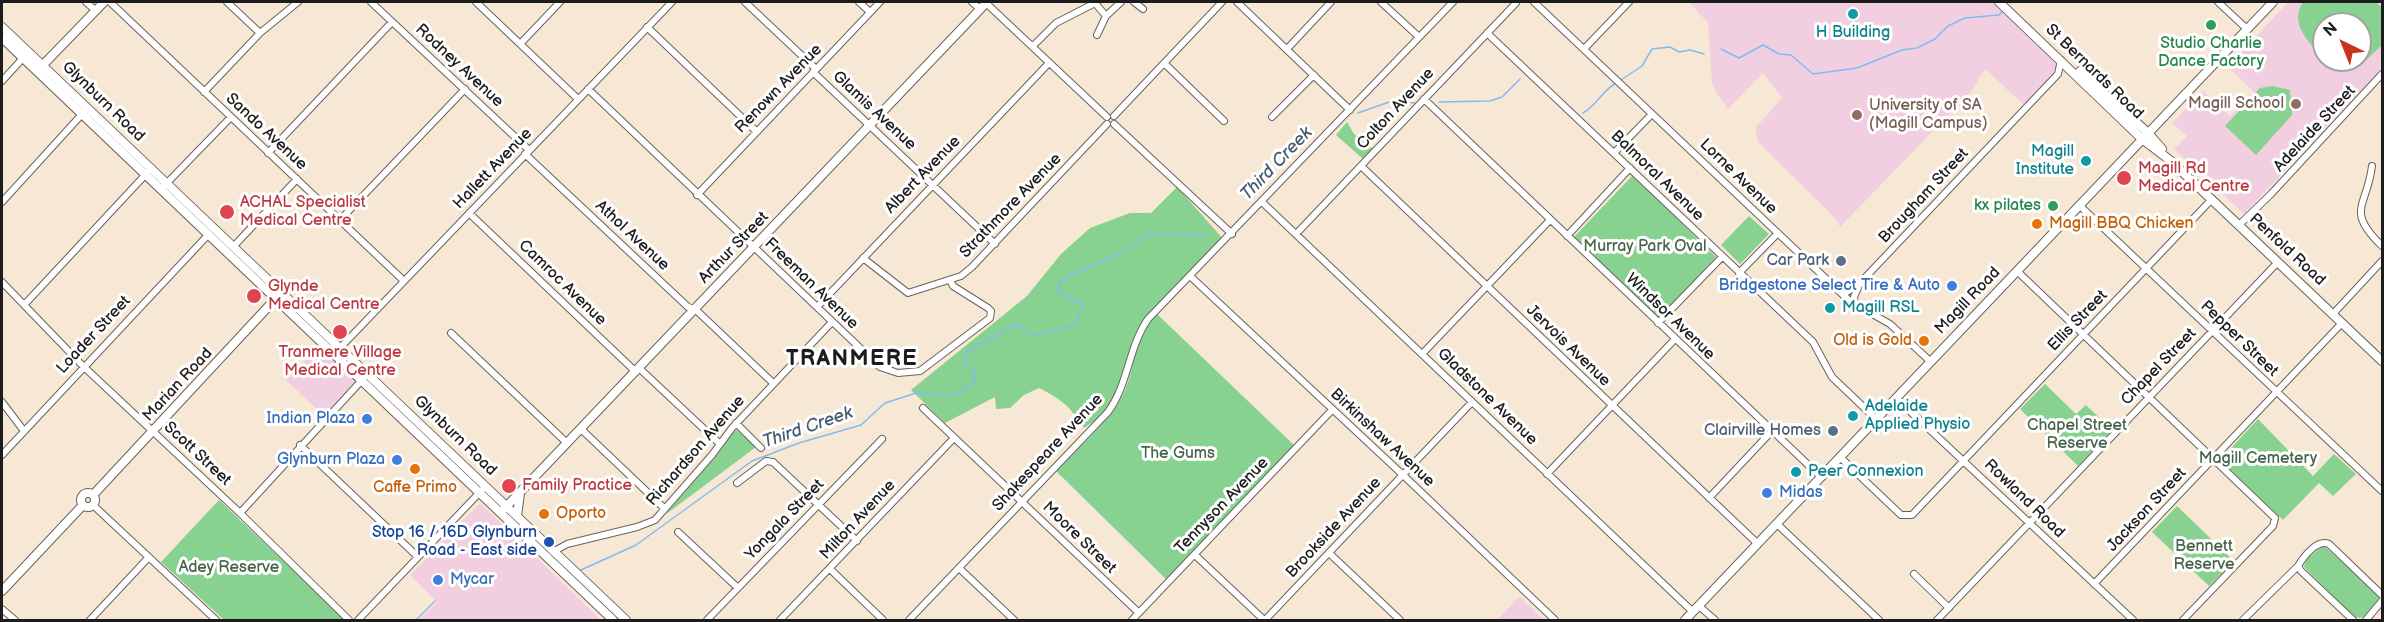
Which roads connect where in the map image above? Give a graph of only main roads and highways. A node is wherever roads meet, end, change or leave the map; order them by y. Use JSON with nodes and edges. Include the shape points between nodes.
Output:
{"nodes":[{"id":1,"x":1999,"y":2,"type":"edge"},
{"id":2,"x":2007,"y":2,"type":"edge"},
{"id":3,"x":2273,"y":2,"type":"edge"},
{"id":4,"x":2,"y":27,"type":"edge"},
{"id":5,"x":2,"y":38,"type":"edge"},
{"id":6,"x":26,"y":55,"type":"junction"},
{"id":7,"x":2145,"y":136,"type":"junction"},
{"id":8,"x":163,"y":187,"type":"junction"},
{"id":9,"x":279,"y":296,"type":"junction"},
{"id":10,"x":2382,"y":361,"type":"edge"},
{"id":11,"x":364,"y":378,"type":"junction"},
{"id":12,"x":384,"y":389,"type":"junction"},
{"id":13,"x":393,"y":411,"type":"junction"},
{"id":14,"x":482,"y":490,"type":"junction"},
{"id":15,"x":520,"y":493,"type":"road end"},
{"id":16,"x":503,"y":510,"type":"junction"},
{"id":17,"x":517,"y":516,"type":"junction"},
{"id":18,"x":624,"y":620,"type":"edge"},
{"id":19,"x":613,"y":621,"type":"edge"},
{"id":20,"x":1685,"y":621,"type":"edge"}],
"edges":[{"from":1,"to":7,"type":"main road","name":"St Bernards Road"},
{"from":2,"to":7,"type":"main road","name":"St Bernards Road"},
{"from":3,"to":7,"type":"main road","name":"Magill Road"},
{"from":4,"to":6,"type":"main road","name":"Glynburn Road"},
{"from":5,"to":6,"type":"main road","name":"Glynburn Road"},
{"from":6,"to":8,"type":"main road","name":"Glynburn Road"},
{"from":7,"to":10,"type":"main road","name":"Penfold Road"},
{"from":7,"to":20,"type":"main road","name":"Magill Road","via":[[2020,274],[1930,362]]},
{"from":8,"to":9,"type":"main road","name":"Glynburn Road","via":[[208,235]]},
{"from":8,"to":9,"type":"main road","name":"Glynburn Road","via":[[233,247]]},
{"from":9,"to":11,"type":"main road","name":"Glynburn Road"},
{"from":11,"to":12,"type":"main road","name":"Glynburn Road"},
{"from":11,"to":13,"type":"main road","name":"Glynburn Road"},
{"from":12,"to":13,"type":"main road"},
{"from":12,"to":14,"type":"main road","name":"Glynburn Road"},
{"from":13,"to":14,"type":"main road","name":"Glynburn Road"},
{"from":14,"to":16,"type":"main road","name":"Glynburn Road"},
{"from":15,"to":17,"type":"main road"},
{"from":16,"to":17,"type":"main road","name":"Glynburn Road"},
{"from":16,"to":19,"type":"main road","name":"Glynburn Road"},
{"from":17,"to":18,"type":"main road","name":"Glynburn Road"}]}
